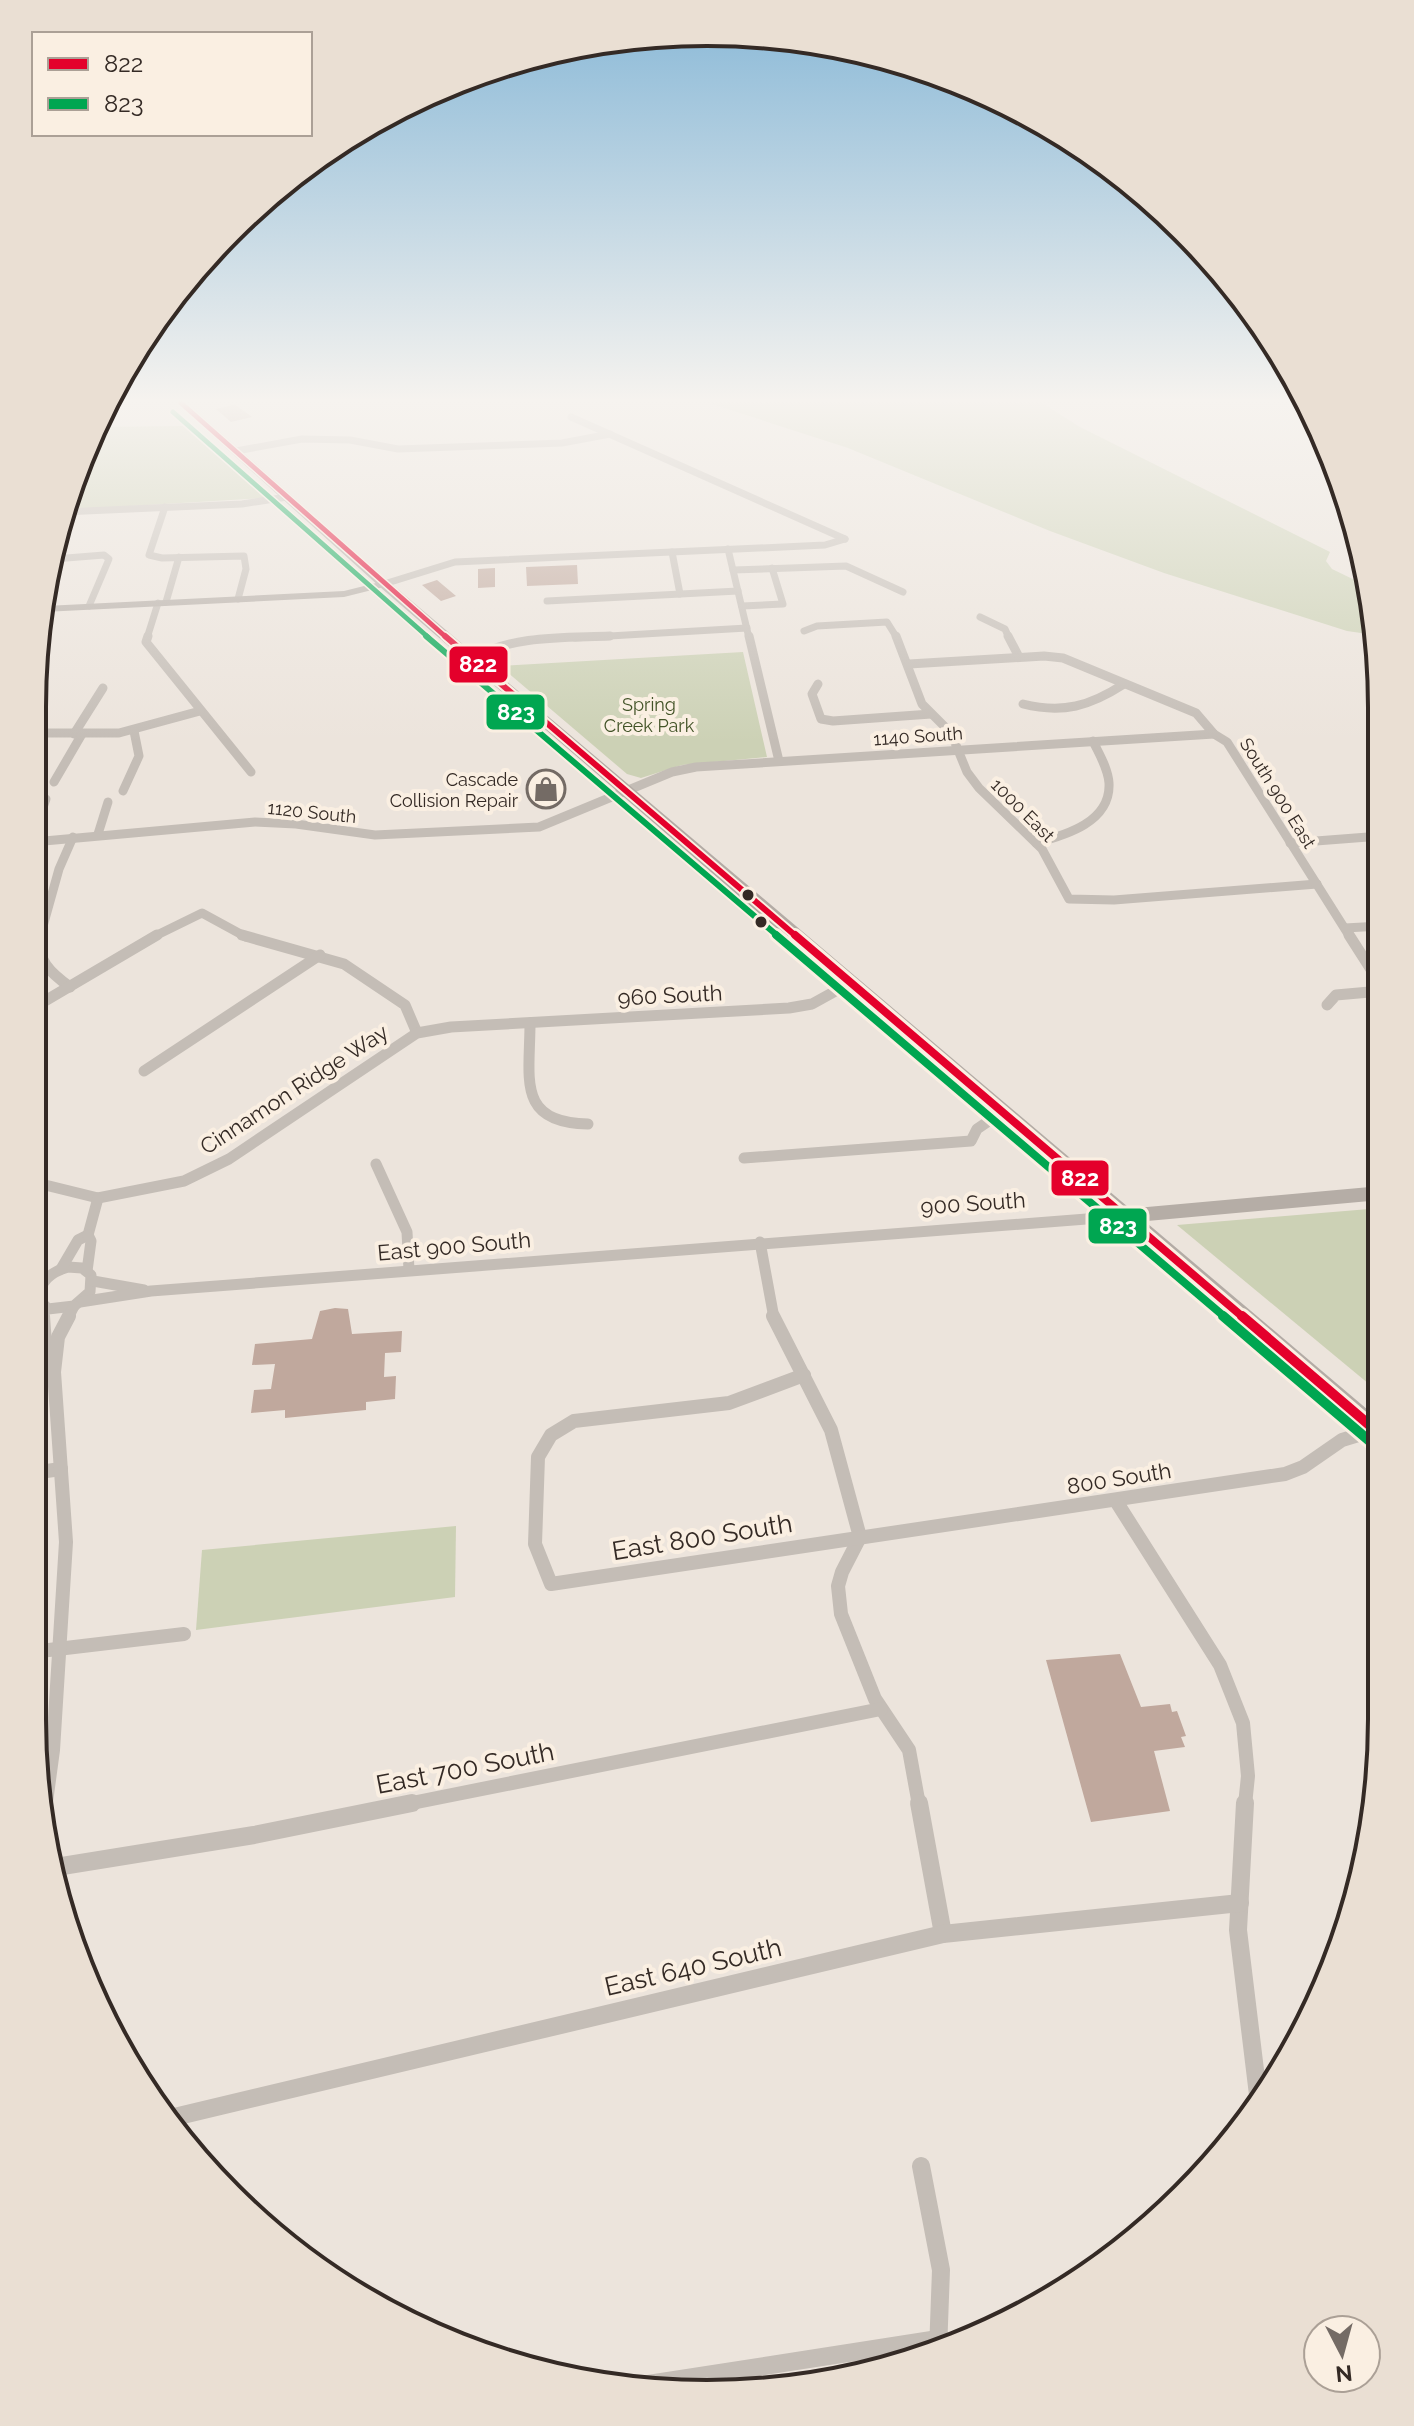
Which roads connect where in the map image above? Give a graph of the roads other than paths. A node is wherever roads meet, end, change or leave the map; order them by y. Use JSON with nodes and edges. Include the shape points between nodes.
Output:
{"nodes":[{"id":1,"x":162,"y":516,"type":"edge"},
{"id":2,"x":308,"y":516,"type":"edge"},
{"id":3,"x":794,"y":516,"type":"edge"},
{"id":4,"x":728,"y":549,"type":"junction"},
{"id":5,"x":672,"y":552,"type":"junction"},
{"id":6,"x":179,"y":557,"type":"junction"},
{"id":7,"x":64,"y":558,"type":"edge"},
{"id":8,"x":772,"y":568,"type":"junction"},
{"id":9,"x":733,"y":570,"type":"junction"},
{"id":10,"x":384,"y":584,"type":"junction"},
{"id":11,"x":738,"y":591,"type":"junction"},
{"id":12,"x":903,"y":592,"type":"dead end"},
{"id":13,"x":680,"y":594,"type":"junction"},
{"id":14,"x":238,"y":599,"type":"junction"},
{"id":15,"x":547,"y":601,"type":"dead end"},
{"id":16,"x":162,"y":603,"type":"junction"},
{"id":17,"x":89,"y":606,"type":"junction"},
{"id":18,"x":742,"y":606,"type":"junction"},
{"id":19,"x":54,"y":608,"type":"edge"},
{"id":20,"x":980,"y":617,"type":"dead end"},
{"id":21,"x":747,"y":628,"type":"junction"},
{"id":22,"x":804,"y":631,"type":"dead end"},
{"id":23,"x":1019,"y":657,"type":"junction"},
{"id":24,"x":473,"y":658,"type":"junction"},
{"id":25,"x":909,"y":664,"type":"junction"},
{"id":26,"x":818,"y":684,"type":"dead end"},
{"id":27,"x":1124,"y":684,"type":"junction"},
{"id":28,"x":103,"y":688,"type":"dead end"},
{"id":29,"x":1023,"y":704,"type":"dead end"},
{"id":30,"x":200,"y":711,"type":"junction"},
{"id":31,"x":931,"y":714,"type":"junction"},
{"id":32,"x":134,"y":731,"type":"junction"},
{"id":33,"x":46,"y":733,"type":"edge"},
{"id":34,"x":78,"y":734,"type":"junction"},
{"id":35,"x":1214,"y":734,"type":"junction"},
{"id":36,"x":1093,"y":741,"type":"junction"},
{"id":37,"x":958,"y":750,"type":"junction"},
{"id":38,"x":779,"y":761,"type":"junction"},
{"id":39,"x":251,"y":772,"type":"dead end"},
{"id":40,"x":54,"y":782,"type":"dead end"},
{"id":41,"x":123,"y":791,"type":"dead end"},
{"id":42,"x":628,"y":791,"type":"junction"},
{"id":43,"x":108,"y":802,"type":"dead end"},
{"id":44,"x":98,"y":834,"type":"junction"},
{"id":45,"x":73,"y":837,"type":"junction"},
{"id":46,"x":1368,"y":837,"type":"edge"},
{"id":47,"x":46,"y":840,"type":"edge"},
{"id":48,"x":1036,"y":843,"type":"junction"},
{"id":49,"x":1290,"y":843,"type":"junction"},
{"id":50,"x":1317,"y":884,"type":"junction"},
{"id":51,"x":46,"y":911,"type":"edge"},
{"id":52,"x":1368,"y":927,"type":"edge"},
{"id":53,"x":1345,"y":928,"type":"junction"},
{"id":54,"x":320,"y":955,"type":"junction"},
{"id":55,"x":1368,"y":964,"type":"edge"},
{"id":56,"x":46,"y":967,"type":"edge"},
{"id":57,"x":850,"y":983,"type":"junction"},
{"id":58,"x":70,"y":987,"type":"junction"},
{"id":59,"x":1368,"y":992,"type":"edge"},
{"id":60,"x":46,"y":1001,"type":"edge"},
{"id":61,"x":1327,"y":1005,"type":"dead end"},
{"id":62,"x":530,"y":1023,"type":"junction"},
{"id":63,"x":417,"y":1033,"type":"junction"},
{"id":64,"x":144,"y":1071,"type":"dead end"},
{"id":65,"x":1002,"y":1112,"type":"junction"},
{"id":66,"x":588,"y":1124,"type":"dead end"},
{"id":67,"x":744,"y":1158,"type":"dead end"},
{"id":68,"x":376,"y":1164,"type":"dead end"},
{"id":69,"x":46,"y":1185,"type":"edge"},
{"id":70,"x":1368,"y":1194,"type":"edge"},
{"id":71,"x":98,"y":1198,"type":"junction"},
{"id":72,"x":1125,"y":1216,"type":"junction"},
{"id":73,"x":88,"y":1235,"type":"junction"},
{"id":74,"x":760,"y":1242,"type":"junction"},
{"id":75,"x":409,"y":1270,"type":"junction"},
{"id":76,"x":55,"y":1272,"type":"junction"},
{"id":77,"x":46,"y":1274,"type":"edge"},
{"id":78,"x":90,"y":1276,"type":"junction"},
{"id":79,"x":46,"y":1281,"type":"edge"},
{"id":80,"x":151,"y":1291,"type":"junction"},
{"id":81,"x":46,"y":1304,"type":"edge"},
{"id":82,"x":77,"y":1304,"type":"junction"},
{"id":83,"x":46,"y":1358,"type":"edge"},
{"id":84,"x":54,"y":1372,"type":"junction"},
{"id":85,"x":804,"y":1375,"type":"junction"},
{"id":86,"x":1368,"y":1423,"type":"edge"},
{"id":87,"x":1368,"y":1434,"type":"edge"},
{"id":88,"x":61,"y":1469,"type":"junction"},
{"id":89,"x":46,"y":1471,"type":"edge"},
{"id":90,"x":1116,"y":1501,"type":"junction"},
{"id":91,"x":860,"y":1537,"type":"junction"},
{"id":92,"x":184,"y":1634,"type":"dead end"},
{"id":93,"x":59,"y":1648,"type":"junction"},
{"id":94,"x":46,"y":1650,"type":"edge"},
{"id":95,"x":881,"y":1709,"type":"junction"},
{"id":96,"x":49,"y":1779,"type":"edge"},
{"id":97,"x":63,"y":1866,"type":"edge"},
{"id":98,"x":1240,"y":1903,"type":"junction"},
{"id":99,"x":943,"y":1934,"type":"junction"},
{"id":100,"x":1257,"y":2086,"type":"edge"},
{"id":101,"x":179,"y":2116,"type":"edge"},
{"id":102,"x":921,"y":2166,"type":"dead end"},
{"id":103,"x":938,"y":2338,"type":"edge"},
{"id":104,"x":903,"y":2350,"type":"edge"},
{"id":105,"x":683,"y":2379,"type":"edge"}],
"edges":[{"from":1,"to":6,"type":"street","via":[[148,552]]},
{"from":2,"to":10,"type":"main road"},
{"from":3,"to":4,"type":"street","via":[[845,539],[825,545]]},
{"from":4,"to":5,"type":"street"},
{"from":4,"to":9,"type":"street"},
{"from":5,"to":10,"type":"street","via":[[455,562]]},
{"from":5,"to":13,"type":"street"},
{"from":6,"to":14,"type":"street","via":[[244,556]]},
{"from":6,"to":16,"type":"street"},
{"from":7,"to":17,"type":"street","via":[[109,559]]},
{"from":8,"to":9,"type":"street"},
{"from":8,"to":12,"type":"street","via":[[846,566]]},
{"from":8,"to":18,"type":"street","via":[[783,604]]},
{"from":9,"to":11,"type":"street"},
{"from":10,"to":14,"type":"street","via":[[344,594]]},
{"from":10,"to":24,"type":"main road"},
{"from":11,"to":13,"type":"street"},
{"from":11,"to":18,"type":"street"},
{"from":13,"to":15,"type":"street"},
{"from":14,"to":16,"type":"street"},
{"from":16,"to":17,"type":"street"},
{"from":16,"to":30,"type":"street","via":[[146,642]]},
{"from":17,"to":19,"type":"street"},
{"from":18,"to":21,"type":"street"},
{"from":20,"to":23,"type":"street","via":[[1005,629]]},
{"from":21,"to":24,"type":"street","via":[[532,639],[506,643]]},
{"from":21,"to":38,"type":"street"},
{"from":22,"to":25,"type":"street","name":"1000 East","via":[[889,624]]},
{"from":23,"to":25,"type":"street"},
{"from":23,"to":27,"type":"street","name":"South 900 East","via":[[1057,657]]},
{"from":24,"to":42,"type":"main road"},
{"from":25,"to":31,"type":"street","name":"1000 East","via":[[922,704]]},
{"from":26,"to":31,"type":"street","via":[[812,694],[821,719]]},
{"from":27,"to":29,"type":"street","via":[[1084,707],[1044,710]]},
{"from":27,"to":35,"type":"street","name":"South 900 East","via":[[1196,713]]},
{"from":28,"to":34,"type":"street"},
{"from":30,"to":32,"type":"street"},
{"from":30,"to":39,"type":"street"},
{"from":31,"to":37,"type":"street","name":"1000 East","via":[[946,727]]},
{"from":32,"to":34,"type":"street"},
{"from":32,"to":41,"type":"street","via":[[139,756]]},
{"from":33,"to":34,"type":"street"},
{"from":34,"to":40,"type":"street"},
{"from":35,"to":36,"type":"street","name":"1140 South"},
{"from":35,"to":49,"type":"street","name":"South 900 East","via":[[1227,742]]},
{"from":36,"to":37,"type":"street","name":"1140 South"},
{"from":36,"to":48,"type":"street","via":[[1109,781],[1109,798],[1095,817],[1076,829]]},
{"from":37,"to":38,"type":"street","name":"1140 South"},
{"from":37,"to":48,"type":"street","name":"1000 East","via":[[979,788]]},
{"from":38,"to":42,"type":"street","name":"1140 South","via":[[672,772]]},
{"from":42,"to":44,"type":"street","name":"1120 South","via":[[559,821],[520,828],[375,835],[255,822]]},
{"from":42,"to":57,"type":"main road"},
{"from":43,"to":44,"type":"street"},
{"from":44,"to":45,"type":"street","name":"1120 South"},
{"from":45,"to":47,"type":"street","name":"1120 South"},
{"from":45,"to":51,"type":"street"},
{"from":46,"to":49,"type":"street"},
{"from":48,"to":50,"type":"street","name":"1000 East","via":[[1066,896],[1074,900]]},
{"from":49,"to":50,"type":"street","name":"South 900 East"},
{"from":50,"to":53,"type":"street","name":"South 900 East"},
{"from":52,"to":53,"type":"street"},
{"from":53,"to":55,"type":"street","name":"South 900 East"},
{"from":54,"to":58,"type":"street","via":[[250,939],[202,913]]},
{"from":54,"to":63,"type":"street","via":[[344,964],[405,1005]]},
{"from":54,"to":64,"type":"street"},
{"from":56,"to":58,"type":"street"},
{"from":57,"to":62,"type":"street","name":"960 South","via":[[812,1004],[789,1008]]},
{"from":57,"to":65,"type":"main road"},
{"from":58,"to":60,"type":"street"},
{"from":59,"to":61,"type":"street","via":[[1336,995]]},
{"from":62,"to":63,"type":"street","name":"960 South"},
{"from":62,"to":66,"type":"street","via":[[533,1104],[544,1117],[566,1126]]},
{"from":63,"to":71,"type":"street","name":"Cinnamon Ridge Way","via":[[229,1159],[184,1181]]},
{"from":65,"to":67,"type":"street","via":[[977,1129],[971,1141]]},
{"from":65,"to":72,"type":"main road"},
{"from":68,"to":75,"type":"street","via":[[407,1232]]},
{"from":69,"to":71,"type":"street"},
{"from":70,"to":72,"type":"street","name":"900 South"},
{"from":71,"to":73,"type":"street"},
{"from":72,"to":74,"type":"street","name":"900 South"},
{"from":72,"to":86,"type":"main road"},
{"from":73,"to":76,"type":"street","via":[[78,1240]]},
{"from":73,"to":78,"type":"street"},
{"from":74,"to":75,"type":"street","name":"East 900 South"},
{"from":74,"to":85,"type":"street","via":[[772,1315]]},
{"from":75,"to":80,"type":"street","name":"East 900 South"},
{"from":76,"to":77,"type":"street"},
{"from":76,"to":78,"type":"street","via":[[75,1267]]},
{"from":76,"to":79,"type":"street"},
{"from":78,"to":80,"type":"street","name":"East 900 South"},
{"from":78,"to":82,"type":"street","via":[[90,1292]]},
{"from":80,"to":82,"type":"street","name":"East 900 South"},
{"from":81,"to":82,"type":"street","via":[[56,1310]]},
{"from":82,"to":84,"type":"street","via":[[58,1337]]},
{"from":83,"to":84,"type":"street"},
{"from":84,"to":88,"type":"street"},
{"from":85,"to":91,"type":"street","via":[[831,1430]]},
{"from":85,"to":91,"type":"street","name":"East 800 South","via":[[729,1403],[574,1421],[551,1435],[538,1457],[535,1544],[551,1584]]},
{"from":87,"to":90,"type":"street","name":"800 South","via":[[1342,1440],[1285,1474]]},
{"from":88,"to":89,"type":"street"},
{"from":88,"to":93,"type":"street","via":[[66,1542]]},
{"from":90,"to":91,"type":"street","name":"800 South"},
{"from":90,"to":98,"type":"street","via":[[1220,1665],[1243,1723],[1248,1776]]},
{"from":91,"to":95,"type":"street","via":[[840,1570],[838,1607]]},
{"from":92,"to":93,"type":"street"},
{"from":93,"to":94,"type":"street"},
{"from":93,"to":96,"type":"street"},
{"from":95,"to":97,"type":"street","name":"East 700 South","via":[[254,1835]]},
{"from":95,"to":99,"type":"street","via":[[909,1750]]},
{"from":98,"to":99,"type":"street","name":"East 640 South"},
{"from":98,"to":100,"type":"street","via":[[1238,1930]]},
{"from":99,"to":101,"type":"street","name":"East 640 South"},
{"from":102,"to":103,"type":"street","via":[[941,2270]]},
{"from":104,"to":105,"type":"street"}]}
